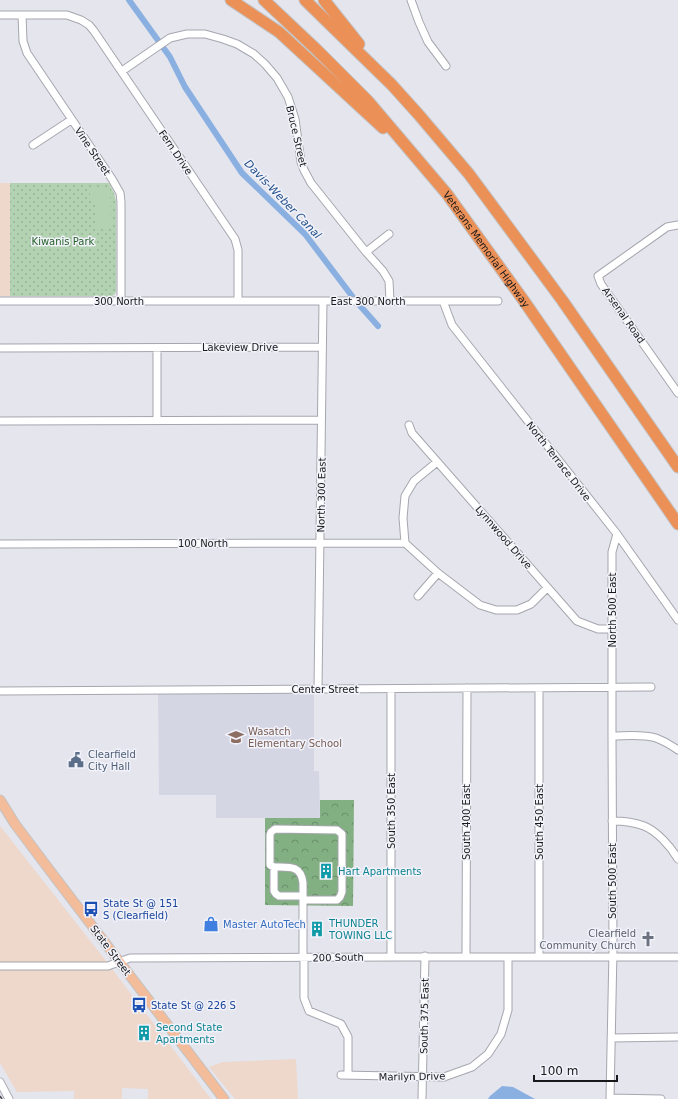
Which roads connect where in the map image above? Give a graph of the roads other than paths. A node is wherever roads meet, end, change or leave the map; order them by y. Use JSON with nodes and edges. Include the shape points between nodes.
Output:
{"nodes":[{"id":1,"x":231,"y":0,"type":"edge"},
{"id":2,"x":264,"y":0,"type":"edge"},
{"id":3,"x":305,"y":0,"type":"edge"},
{"id":4,"x":324,"y":0,"type":"edge"},
{"id":5,"x":411,"y":0,"type":"edge"},
{"id":6,"x":22,"y":14,"type":"junction"},
{"id":7,"x":0,"y":15,"type":"edge"},
{"id":8,"x":446,"y":66,"type":"dead end"},
{"id":9,"x":122,"y":71,"type":"junction"},
{"id":10,"x":392,"y":85,"type":"junction"},
{"id":11,"x":71,"y":120,"type":"junction"},
{"id":12,"x":33,"y":145,"type":"dead end"},
{"id":13,"x":419,"y":161,"type":"junction"},
{"id":14,"x":678,"y":225,"type":"edge"},
{"id":15,"x":389,"y":234,"type":"dead end"},
{"id":16,"x":366,"y":252,"type":"junction"},
{"id":17,"x":0,"y":301,"type":"edge"},
{"id":18,"x":121,"y":301,"type":"junction"},
{"id":19,"x":238,"y":301,"type":"junction"},
{"id":20,"x":323,"y":301,"type":"junction"},
{"id":21,"x":390,"y":301,"type":"junction"},
{"id":22,"x":442,"y":301,"type":"junction"},
{"id":23,"x":498,"y":301,"type":"dead end"},
{"id":24,"x":322,"y":347,"type":"junction"},
{"id":25,"x":0,"y":348,"type":"edge"},
{"id":26,"x":157,"y":348,"type":"junction"},
{"id":27,"x":678,"y":393,"type":"edge"},
{"id":28,"x":157,"y":420,"type":"junction"},
{"id":29,"x":321,"y":420,"type":"junction"},
{"id":30,"x":0,"y":421,"type":"edge"},
{"id":31,"x":409,"y":425,"type":"dead end"},
{"id":32,"x":437,"y":462,"type":"junction"},
{"id":33,"x":678,"y":467,"type":"edge"},
{"id":34,"x":678,"y":524,"type":"edge"},
{"id":35,"x":617,"y":534,"type":"junction"},
{"id":36,"x":320,"y":543,"type":"junction"},
{"id":37,"x":405,"y":543,"type":"junction"},
{"id":38,"x":0,"y":544,"type":"edge"},
{"id":39,"x":438,"y":573,"type":"junction"},
{"id":40,"x":548,"y":588,"type":"junction"},
{"id":41,"x":418,"y":596,"type":"dead end"},
{"id":42,"x":678,"y":620,"type":"edge"},
{"id":43,"x":612,"y":629,"type":"junction"},
{"id":44,"x":612,"y":687,"type":"junction"},
{"id":45,"x":651,"y":687,"type":"dead end"},
{"id":46,"x":391,"y":688,"type":"junction"},
{"id":47,"x":467,"y":688,"type":"junction"},
{"id":48,"x":539,"y":688,"type":"junction"},
{"id":49,"x":318,"y":689,"type":"junction"},
{"id":50,"x":0,"y":691,"type":"edge"},
{"id":51,"x":612,"y":736,"type":"junction"},
{"id":52,"x":678,"y":750,"type":"edge"},
{"id":53,"x":0,"y":800,"type":"edge"},
{"id":54,"x":612,"y":820,"type":"junction"},
{"id":55,"x":678,"y":859,"type":"edge"},
{"id":56,"x":274,"y":867,"type":"junction"},
{"id":57,"x":303,"y":898,"type":"junction"},
{"id":58,"x":425,"y":956,"type":"junction"},
{"id":59,"x":466,"y":956,"type":"junction"},
{"id":60,"x":391,"y":957,"type":"junction"},
{"id":61,"x":508,"y":957,"type":"junction"},
{"id":62,"x":540,"y":957,"type":"junction"},
{"id":63,"x":612,"y":957,"type":"junction"},
{"id":64,"x":678,"y":957,"type":"edge"},
{"id":65,"x":304,"y":958,"type":"junction"},
{"id":66,"x":120,"y":962,"type":"junction"},
{"id":67,"x":0,"y":966,"type":"edge"},
{"id":68,"x":678,"y":1037,"type":"edge"},
{"id":69,"x":611,"y":1038,"type":"junction"},
{"id":70,"x":422,"y":1077,"type":"junction"},
{"id":71,"x":0,"y":1082,"type":"edge"},
{"id":72,"x":9,"y":1099,"type":"edge"},
{"id":73,"x":224,"y":1099,"type":"edge"},
{"id":74,"x":422,"y":1099,"type":"edge"},
{"id":75,"x":610,"y":1099,"type":"edge"},
{"id":76,"x":661,"y":1099,"type":"edge"}],
"edges":[{"from":1,"to":13,"type":"highway","via":[[279,32]]},
{"from":2,"to":13,"type":"highway","name":"Veterans Memorial Highway","via":[[368,101]]},
{"from":3,"to":10,"type":"highway"},
{"from":4,"to":10,"type":"highway"},
{"from":5,"to":8,"type":"street","via":[[428,42]]},
{"from":6,"to":7,"type":"street"},
{"from":6,"to":9,"type":"street","name":"Fern Drive","via":[[63,15],[86,23]]},
{"from":6,"to":11,"type":"street","name":"Vine Street","via":[[25,50]]},
{"from":9,"to":16,"type":"street","name":"Bruce Street","via":[[166,40],[187,34],[223,38],[254,54],[277,78],[288,97],[295,119],[301,162],[311,183]]},
{"from":9,"to":19,"type":"street","name":"Fern Drive","via":[[235,239],[238,250]]},
{"from":10,"to":33,"type":"highway","via":[[469,174],[562,300]]},
{"from":11,"to":12,"type":"street"},
{"from":11,"to":18,"type":"street","name":"Vine Street","via":[[120,194]]},
{"from":13,"to":34,"type":"highway","name":"Veterans Memorial Highway","via":[[447,194],[524,301]]},
{"from":14,"to":27,"type":"street","name":"Arsenal Road","via":[[667,227],[598,276],[601,284]]},
{"from":15,"to":16,"type":"street"},
{"from":16,"to":21,"type":"street","name":"Bruce Street","via":[[389,281]]},
{"from":17,"to":18,"type":"street","name":"300 North"},
{"from":18,"to":19,"type":"street","name":"300 North"},
{"from":19,"to":20,"type":"street","name":"East 300 North"},
{"from":20,"to":21,"type":"street","name":"East 300 North"},
{"from":20,"to":24,"type":"street","name":"North 300 East"},
{"from":21,"to":22,"type":"street","name":"East 300 North"},
{"from":22,"to":23,"type":"street","name":"East 300 North"},
{"from":22,"to":35,"type":"street","name":"North Terrace Drive","via":[[452,325]]},
{"from":24,"to":26,"type":"street","name":"Lakeview Drive"},
{"from":24,"to":29,"type":"street","name":"North 300 East"},
{"from":25,"to":26,"type":"street","name":"Lakeview Drive"},
{"from":26,"to":28,"type":"street"},
{"from":28,"to":29,"type":"street"},
{"from":28,"to":30,"type":"street"},
{"from":29,"to":36,"type":"street","name":"North 300 East"},
{"from":31,"to":32,"type":"street","name":"Lynnwood Drive","via":[[412,433]]},
{"from":32,"to":37,"type":"street","via":[[414,482],[405,496]]},
{"from":32,"to":40,"type":"street","name":"Lynnwood Drive"},
{"from":35,"to":42,"type":"street","name":"North Terrace Drive"},
{"from":35,"to":43,"type":"street","name":"North 500 East","via":[[612,552]]},
{"from":36,"to":37,"type":"street","name":"100 North"},
{"from":36,"to":38,"type":"street","name":"100 North"},
{"from":36,"to":49,"type":"street","name":"North 300 East"},
{"from":37,"to":39,"type":"street"},
{"from":39,"to":40,"type":"street","via":[[480,605],[496,610],[517,610],[531,604]]},
{"from":39,"to":41,"type":"street"},
{"from":40,"to":43,"type":"street","name":"Lynnwood Drive","via":[[577,621],[598,629]]},
{"from":43,"to":44,"type":"street","name":"North 500 East"},
{"from":44,"to":45,"type":"street","name":"Center Street"},
{"from":44,"to":48,"type":"street","name":"Center Street"},
{"from":44,"to":51,"type":"street","name":"South 500 East"},
{"from":46,"to":47,"type":"street","name":"Center Street"},
{"from":46,"to":49,"type":"street","name":"Center Street"},
{"from":46,"to":60,"type":"street","name":"South 350 East"},
{"from":47,"to":48,"type":"street","name":"Center Street"},
{"from":47,"to":59,"type":"street","name":"South 400 East"},
{"from":48,"to":62,"type":"street","name":"South 450 East"},
{"from":49,"to":50,"type":"street","name":"Center Street"},
{"from":51,"to":52,"type":"street","via":[[655,738]]},
{"from":51,"to":54,"type":"street","name":"South 500 East"},
{"from":53,"to":66,"type":"main road","name":"State Street","via":[[30,844]]},
{"from":54,"to":55,"type":"street","via":[[645,826],[663,840]]},
{"from":54,"to":63,"type":"street","name":"South 500 East"},
{"from":56,"to":57,"type":"street","name":"Marilyn Drive","via":[[292,867],[297,870],[302,878]]},
{"from":56,"to":57,"type":"street","via":[[276,894]]},
{"from":56,"to":57,"type":"street","via":[[270,865],[270,835],[275,829],[340,831],[340,897],[337,900]]},
{"from":57,"to":65,"type":"street","name":"Marilyn Drive"},
{"from":58,"to":59,"type":"street","name":"200 South"},
{"from":58,"to":60,"type":"street","name":"200 South"},
{"from":58,"to":70,"type":"street","name":"South 375 East"},
{"from":59,"to":61,"type":"street","name":"200 South"},
{"from":60,"to":65,"type":"street","name":"200 South"},
{"from":61,"to":62,"type":"street","name":"200 South"},
{"from":61,"to":70,"type":"street","name":"Marilyn Drive","via":[[508,1010],[501,1034],[488,1054],[472,1067],[444,1077]]},
{"from":62,"to":63,"type":"street","name":"200 South"},
{"from":63,"to":64,"type":"street","name":"200 South"},
{"from":63,"to":69,"type":"street","name":"South 500 East"},
{"from":65,"to":66,"type":"street","name":"200 South","via":[[130,958]]},
{"from":65,"to":70,"type":"street","name":"Marilyn Drive","via":[[304,998],[309,1012],[341,1024],[348,1037],[344,1075]]},
{"from":66,"to":67,"type":"street","name":"200 South","via":[[108,966]]},
{"from":66,"to":73,"type":"main road","name":"State Street"},
{"from":68,"to":69,"type":"street"},
{"from":69,"to":75,"type":"street","name":"South 500 East"},
{"from":70,"to":74,"type":"street","name":"South 375 East"},
{"from":71,"to":72,"type":"street"},
{"from":75,"to":76,"type":"street"}]}
